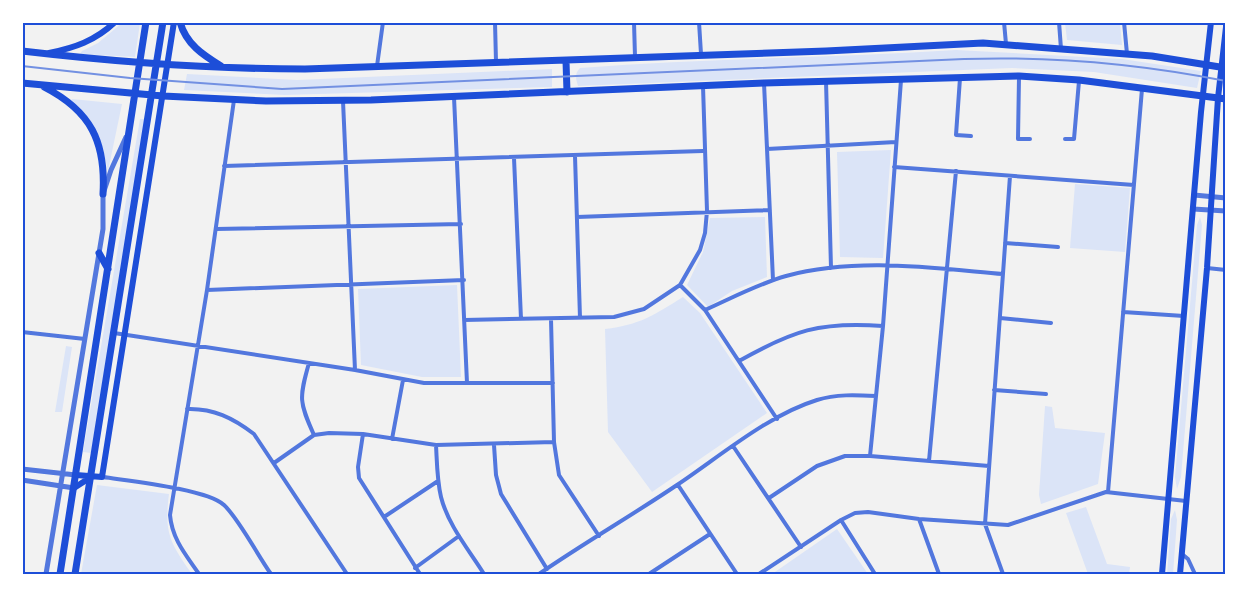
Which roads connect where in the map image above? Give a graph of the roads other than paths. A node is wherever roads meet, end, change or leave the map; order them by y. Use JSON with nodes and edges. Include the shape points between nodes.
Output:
{"nodes":[{"id":1,"x":115,"y":22,"type":"edge"},
{"id":2,"x":146,"y":22,"type":"edge"},
{"id":3,"x":163,"y":22,"type":"edge"},
{"id":4,"x":174,"y":22,"type":"edge"},
{"id":5,"x":180,"y":22,"type":"edge"},
{"id":6,"x":382,"y":22,"type":"edge"},
{"id":7,"x":495,"y":22,"type":"edge"},
{"id":8,"x":634,"y":22,"type":"edge"},
{"id":9,"x":699,"y":22,"type":"edge"},
{"id":10,"x":1004,"y":22,"type":"edge"},
{"id":11,"x":1059,"y":22,"type":"edge"},
{"id":12,"x":1124,"y":22,"type":"edge"},
{"id":13,"x":1211,"y":22,"type":"edge"},
{"id":14,"x":1226,"y":27,"type":"edge"},
{"id":15,"x":1006,"y":44,"type":"junction"},
{"id":16,"x":1061,"y":49,"type":"junction"},
{"id":17,"x":22,"y":51,"type":"edge"},
{"id":18,"x":46,"y":54,"type":"junction"},
{"id":19,"x":701,"y":54,"type":"junction"},
{"id":20,"x":1127,"y":54,"type":"junction"},
{"id":21,"x":635,"y":57,"type":"junction"},
{"id":22,"x":140,"y":61,"type":"junction"},
{"id":23,"x":566,"y":61,"type":"junction"},
{"id":24,"x":157,"y":62,"type":"junction"},
{"id":25,"x":168,"y":63,"type":"junction"},
{"id":26,"x":496,"y":63,"type":"junction"},
{"id":27,"x":1206,"y":64,"type":"junction"},
{"id":28,"x":223,"y":67,"type":"junction"},
{"id":29,"x":1223,"y":67,"type":"edge"},
{"id":30,"x":376,"y":68,"type":"junction"},
{"id":31,"x":1019,"y":76,"type":"junction"},
{"id":32,"x":960,"y":78,"type":"junction"},
{"id":33,"x":901,"y":79,"type":"junction"},
{"id":34,"x":1079,"y":80,"type":"junction"},
{"id":35,"x":826,"y":81,"type":"junction"},
{"id":36,"x":22,"y":83,"type":"edge"},
{"id":37,"x":764,"y":83,"type":"junction"},
{"id":38,"x":39,"y":84,"type":"junction"},
{"id":39,"x":702,"y":86,"type":"junction"},
{"id":40,"x":1142,"y":87,"type":"junction"},
{"id":41,"x":567,"y":92,"type":"junction"},
{"id":42,"x":135,"y":93,"type":"junction"},
{"id":43,"x":152,"y":95,"type":"junction"},
{"id":44,"x":163,"y":96,"type":"junction"},
{"id":45,"x":1203,"y":96,"type":"junction"},
{"id":46,"x":454,"y":97,"type":"junction"},
{"id":47,"x":1222,"y":98,"type":"edge"},
{"id":48,"x":234,"y":100,"type":"junction"},
{"id":49,"x":344,"y":101,"type":"junction"},
{"id":50,"x":127,"y":136,"type":"junction"},
{"id":51,"x":971,"y":136,"type":"dead end"},
{"id":52,"x":1030,"y":139,"type":"dead end"},
{"id":53,"x":1065,"y":139,"type":"dead end"},
{"id":54,"x":896,"y":142,"type":"junction"},
{"id":55,"x":827,"y":146,"type":"junction"},
{"id":56,"x":767,"y":149,"type":"junction"},
{"id":57,"x":703,"y":152,"type":"junction"},
{"id":58,"x":575,"y":156,"type":"junction"},
{"id":59,"x":514,"y":158,"type":"junction"},
{"id":60,"x":457,"y":159,"type":"junction"},
{"id":61,"x":346,"y":163,"type":"junction"},
{"id":62,"x":224,"y":166,"type":"junction"},
{"id":63,"x":894,"y":167,"type":"junction"},
{"id":64,"x":956,"y":171,"type":"junction"},
{"id":65,"x":1010,"y":176,"type":"junction"},
{"id":66,"x":1134,"y":185,"type":"junction"},
{"id":67,"x":104,"y":194,"type":"junction"},
{"id":68,"x":1194,"y":195,"type":"junction"},
{"id":69,"x":1213,"y":197,"type":"junction"},
{"id":70,"x":1226,"y":198,"type":"edge"},
{"id":71,"x":1193,"y":209,"type":"junction"},
{"id":72,"x":770,"y":210,"type":"junction"},
{"id":73,"x":1212,"y":210,"type":"junction"},
{"id":74,"x":1226,"y":211,"type":"edge"},
{"id":75,"x":707,"y":212,"type":"junction"},
{"id":76,"x":577,"y":217,"type":"junction"},
{"id":77,"x":461,"y":224,"type":"junction"},
{"id":78,"x":349,"y":225,"type":"junction"},
{"id":79,"x":216,"y":229,"type":"junction"},
{"id":80,"x":1005,"y":243,"type":"junction"},
{"id":81,"x":1058,"y":247,"type":"dead end"},
{"id":82,"x":99,"y":253,"type":"junction"},
{"id":83,"x":887,"y":266,"type":"junction"},
{"id":84,"x":831,"y":268,"type":"junction"},
{"id":85,"x":1207,"y":268,"type":"junction"},
{"id":86,"x":946,"y":269,"type":"junction"},
{"id":87,"x":109,"y":270,"type":"junction"},
{"id":88,"x":1226,"y":270,"type":"edge"},
{"id":89,"x":1003,"y":274,"type":"junction"},
{"id":90,"x":464,"y":280,"type":"junction"},
{"id":91,"x":773,"y":280,"type":"junction"},
{"id":92,"x":352,"y":284,"type":"junction"},
{"id":93,"x":680,"y":285,"type":"junction"},
{"id":94,"x":207,"y":290,"type":"junction"},
{"id":95,"x":705,"y":310,"type":"junction"},
{"id":96,"x":1123,"y":312,"type":"junction"},
{"id":97,"x":1184,"y":316,"type":"junction"},
{"id":98,"x":580,"y":318,"type":"junction"},
{"id":99,"x":1000,"y":318,"type":"junction"},
{"id":100,"x":521,"y":319,"type":"junction"},
{"id":101,"x":551,"y":319,"type":"junction"},
{"id":102,"x":464,"y":320,"type":"junction"},
{"id":103,"x":1051,"y":323,"type":"dead end"},
{"id":104,"x":882,"y":326,"type":"junction"},
{"id":105,"x":22,"y":332,"type":"edge"},
{"id":106,"x":114,"y":333,"type":"junction"},
{"id":107,"x":124,"y":335,"type":"junction"},
{"id":108,"x":86,"y":340,"type":"junction"},
{"id":109,"x":197,"y":345,"type":"junction"},
{"id":110,"x":739,"y":361,"type":"junction"},
{"id":111,"x":309,"y":363,"type":"junction"},
{"id":112,"x":355,"y":370,"type":"junction"},
{"id":113,"x":403,"y":380,"type":"junction"},
{"id":114,"x":467,"y":383,"type":"junction"},
{"id":115,"x":553,"y":383,"type":"junction"},
{"id":116,"x":994,"y":390,"type":"junction"},
{"id":117,"x":1046,"y":394,"type":"dead end"},
{"id":118,"x":876,"y":396,"type":"junction"},
{"id":119,"x":187,"y":409,"type":"junction"},
{"id":120,"x":777,"y":419,"type":"junction"},
{"id":121,"x":363,"y":434,"type":"junction"},
{"id":122,"x":314,"y":435,"type":"junction"},
{"id":123,"x":392,"y":439,"type":"junction"},
{"id":124,"x":554,"y":442,"type":"junction"},
{"id":125,"x":436,"y":445,"type":"junction"},
{"id":126,"x":494,"y":445,"type":"junction"},
{"id":127,"x":733,"y":446,"type":"junction"},
{"id":128,"x":870,"y":456,"type":"junction"},
{"id":129,"x":929,"y":461,"type":"junction"},
{"id":130,"x":274,"y":463,"type":"junction"},
{"id":131,"x":989,"y":466,"type":"junction"},
{"id":132,"x":22,"y":469,"type":"edge"},
{"id":133,"x":62,"y":474,"type":"junction"},
{"id":134,"x":76,"y":475,"type":"junction"},
{"id":135,"x":91,"y":476,"type":"junction"},
{"id":136,"x":102,"y":477,"type":"junction"},
{"id":137,"x":22,"y":480,"type":"edge"},
{"id":138,"x":438,"y":481,"type":"junction"},
{"id":139,"x":678,"y":485,"type":"junction"},
{"id":140,"x":60,"y":486,"type":"junction"},
{"id":141,"x":74,"y":488,"type":"junction"},
{"id":142,"x":175,"y":489,"type":"junction"},
{"id":143,"x":1108,"y":492,"type":"junction"},
{"id":144,"x":769,"y":498,"type":"junction"},
{"id":145,"x":1170,"y":499,"type":"junction"},
{"id":146,"x":1186,"y":501,"type":"junction"},
{"id":147,"x":384,"y":517,"type":"junction"},
{"id":148,"x":919,"y":519,"type":"junction"},
{"id":149,"x":841,"y":520,"type":"junction"},
{"id":150,"x":985,"y":524,"type":"junction"},
{"id":151,"x":710,"y":534,"type":"junction"},
{"id":152,"x":459,"y":536,"type":"junction"},
{"id":153,"x":599,"y":537,"type":"junction"},
{"id":154,"x":801,"y":547,"type":"junction"},
{"id":155,"x":1182,"y":554,"type":"junction"},
{"id":156,"x":415,"y":568,"type":"junction"},
{"id":157,"x":547,"y":569,"type":"junction"},
{"id":158,"x":46,"y":574,"type":"edge"},
{"id":159,"x":60,"y":574,"type":"edge"},
{"id":160,"x":75,"y":574,"type":"edge"},
{"id":161,"x":199,"y":574,"type":"edge"},
{"id":162,"x":271,"y":574,"type":"edge"},
{"id":163,"x":347,"y":574,"type":"edge"},
{"id":164,"x":420,"y":574,"type":"edge"},
{"id":165,"x":484,"y":574,"type":"edge"},
{"id":166,"x":539,"y":574,"type":"edge"},
{"id":167,"x":650,"y":574,"type":"edge"},
{"id":168,"x":737,"y":574,"type":"edge"},
{"id":169,"x":759,"y":574,"type":"edge"},
{"id":170,"x":875,"y":574,"type":"edge"},
{"id":171,"x":939,"y":574,"type":"edge"},
{"id":172,"x":1003,"y":574,"type":"edge"},
{"id":173,"x":1162,"y":574,"type":"edge"},
{"id":174,"x":1180,"y":574,"type":"edge"},
{"id":175,"x":1195,"y":574,"type":"edge"}],
"edges":[{"from":1,"to":18,"type":"main road","via":[[87,43]]},
{"from":2,"to":22,"type":"main road"},
{"from":3,"to":24,"type":"main road"},
{"from":4,"to":25,"type":"main road"},
{"from":5,"to":28,"type":"main road","via":[[186,37],[200,53]]},
{"from":6,"to":30,"type":"street"},
{"from":7,"to":26,"type":"street"},
{"from":8,"to":21,"type":"street"},
{"from":9,"to":19,"type":"street"},
{"from":10,"to":15,"type":"street"},
{"from":11,"to":16,"type":"street"},
{"from":12,"to":20,"type":"street"},
{"from":13,"to":27,"type":"main road"},
{"from":14,"to":29,"type":"main road"},
{"from":15,"to":16,"type":"main road"},
{"from":15,"to":19,"type":"main road"},
{"from":16,"to":20,"type":"main road"},
{"from":17,"to":18,"type":"main road"},
{"from":18,"to":22,"type":"main road"},
{"from":19,"to":21,"type":"main road"},
{"from":20,"to":27,"type":"main road"},
{"from":21,"to":23,"type":"main road"},
{"from":22,"to":24,"type":"main road"},
{"from":22,"to":42,"type":"main road"},
{"from":23,"to":26,"type":"main road"},
{"from":23,"to":41,"type":"main road"},
{"from":24,"to":25,"type":"main road"},
{"from":24,"to":43,"type":"main road"},
{"from":25,"to":28,"type":"main road"},
{"from":25,"to":44,"type":"main road"},
{"from":26,"to":30,"type":"main road"},
{"from":27,"to":29,"type":"main road"},
{"from":27,"to":45,"type":"main road"},
{"from":28,"to":30,"type":"main road"},
{"from":29,"to":47,"type":"main road"},
{"from":31,"to":32,"type":"main road"},
{"from":31,"to":34,"type":"main road"},
{"from":31,"to":52,"type":"street","via":[[1018,139]]},
{"from":32,"to":33,"type":"main road"},
{"from":32,"to":51,"type":"street","via":[[956,135]]},
{"from":33,"to":35,"type":"main road"},
{"from":33,"to":54,"type":"street"},
{"from":34,"to":40,"type":"main road"},
{"from":34,"to":53,"type":"street","via":[[1074,139]]},
{"from":35,"to":37,"type":"main road"},
{"from":35,"to":55,"type":"street"},
{"from":36,"to":38,"type":"main road"},
{"from":37,"to":39,"type":"main road"},
{"from":37,"to":56,"type":"street"},
{"from":38,"to":42,"type":"main road"},
{"from":38,"to":67,"type":"main road","via":[[63,97],[82,114],[97,138],[105,172]]},
{"from":39,"to":41,"type":"main road"},
{"from":39,"to":57,"type":"street"},
{"from":40,"to":45,"type":"main road"},
{"from":40,"to":66,"type":"street"},
{"from":41,"to":46,"type":"main road"},
{"from":42,"to":43,"type":"main road"},
{"from":42,"to":50,"type":"main road"},
{"from":43,"to":44,"type":"main road"},
{"from":43,"to":106,"type":"main road"},
{"from":44,"to":48,"type":"main road"},
{"from":44,"to":107,"type":"main road"},
{"from":45,"to":47,"type":"main road"},
{"from":45,"to":68,"type":"main road"},
{"from":46,"to":49,"type":"main road"},
{"from":46,"to":60,"type":"street"},
{"from":47,"to":69,"type":"main road"},
{"from":48,"to":49,"type":"main road"},
{"from":48,"to":62,"type":"street"},
{"from":49,"to":61,"type":"street"},
{"from":50,"to":67,"type":"street"},
{"from":50,"to":87,"type":"main road"},
{"from":54,"to":55,"type":"street"},
{"from":54,"to":63,"type":"street"},
{"from":55,"to":56,"type":"street"},
{"from":55,"to":84,"type":"street"},
{"from":56,"to":72,"type":"street"},
{"from":57,"to":58,"type":"street"},
{"from":57,"to":75,"type":"street"},
{"from":58,"to":59,"type":"street"},
{"from":58,"to":76,"type":"street"},
{"from":59,"to":60,"type":"street"},
{"from":59,"to":100,"type":"street"},
{"from":60,"to":61,"type":"street"},
{"from":60,"to":77,"type":"street"},
{"from":61,"to":62,"type":"street"},
{"from":61,"to":78,"type":"street"},
{"from":62,"to":79,"type":"street"},
{"from":63,"to":64,"type":"street"},
{"from":63,"to":83,"type":"street"},
{"from":64,"to":65,"type":"street"},
{"from":64,"to":86,"type":"street"},
{"from":65,"to":66,"type":"street"},
{"from":65,"to":80,"type":"street"},
{"from":66,"to":96,"type":"street"},
{"from":67,"to":82,"type":"street"},
{"from":68,"to":69,"type":"street"},
{"from":68,"to":71,"type":"main road"},
{"from":69,"to":70,"type":"street"},
{"from":69,"to":73,"type":"main road"},
{"from":71,"to":73,"type":"street"},
{"from":71,"to":97,"type":"main road"},
{"from":72,"to":75,"type":"street"},
{"from":72,"to":91,"type":"street"},
{"from":73,"to":74,"type":"street"},
{"from":73,"to":85,"type":"main road"},
{"from":75,"to":76,"type":"street"},
{"from":75,"to":93,"type":"street","via":[[700,250]]},
{"from":76,"to":98,"type":"street"},
{"from":77,"to":78,"type":"street"},
{"from":77,"to":90,"type":"street"},
{"from":78,"to":79,"type":"street"},
{"from":78,"to":92,"type":"street"},
{"from":79,"to":94,"type":"street"},
{"from":80,"to":81,"type":"street"},
{"from":80,"to":89,"type":"street"},
{"from":82,"to":87,"type":"main road"},
{"from":82,"to":108,"type":"street"},
{"from":83,"to":84,"type":"street"},
{"from":83,"to":86,"type":"street"},
{"from":83,"to":104,"type":"street"},
{"from":84,"to":91,"type":"street"},
{"from":85,"to":88,"type":"street"},
{"from":85,"to":146,"type":"main road"},
{"from":86,"to":89,"type":"street"},
{"from":86,"to":129,"type":"street"},
{"from":87,"to":134,"type":"main road"},
{"from":89,"to":99,"type":"street"},
{"from":90,"to":92,"type":"street"},
{"from":90,"to":102,"type":"street"},
{"from":91,"to":95,"type":"street"},
{"from":92,"to":94,"type":"street"},
{"from":92,"to":112,"type":"street"},
{"from":93,"to":95,"type":"street"},
{"from":93,"to":98,"type":"street","via":[[644,309],[614,317]]},
{"from":94,"to":109,"type":"street"},
{"from":95,"to":110,"type":"street"},
{"from":96,"to":97,"type":"street"},
{"from":96,"to":143,"type":"street"},
{"from":97,"to":145,"type":"main road"},
{"from":98,"to":101,"type":"street"},
{"from":99,"to":103,"type":"street"},
{"from":99,"to":116,"type":"street"},
{"from":100,"to":101,"type":"street"},
{"from":100,"to":102,"type":"street"},
{"from":101,"to":115,"type":"street"},
{"from":102,"to":114,"type":"street"},
{"from":104,"to":110,"type":"street","via":[[834,324],[801,331]]},
{"from":104,"to":118,"type":"street"},
{"from":105,"to":108,"type":"street"},
{"from":106,"to":107,"type":"street"},
{"from":106,"to":135,"type":"main road"},
{"from":107,"to":109,"type":"street"},
{"from":107,"to":136,"type":"main road"},
{"from":108,"to":133,"type":"street"},
{"from":109,"to":111,"type":"street"},
{"from":109,"to":119,"type":"street"},
{"from":110,"to":120,"type":"street"},
{"from":111,"to":112,"type":"street"},
{"from":111,"to":122,"type":"street","via":[[301,403]]},
{"from":112,"to":113,"type":"street"},
{"from":113,"to":114,"type":"street"},
{"from":113,"to":123,"type":"street"},
{"from":114,"to":115,"type":"street"},
{"from":115,"to":124,"type":"street"},
{"from":116,"to":117,"type":"street"},
{"from":116,"to":131,"type":"street"},
{"from":118,"to":120,"type":"street","via":[[848,394],[818,400]]},
{"from":118,"to":128,"type":"street"},
{"from":119,"to":130,"type":"street","via":[[213,410],[242,425],[254,434]]},
{"from":119,"to":142,"type":"street"},
{"from":120,"to":127,"type":"street"},
{"from":121,"to":122,"type":"street"},
{"from":121,"to":123,"type":"street"},
{"from":121,"to":147,"type":"street","via":[[358,475]]},
{"from":122,"to":130,"type":"street"},
{"from":123,"to":125,"type":"street"},
{"from":124,"to":126,"type":"street"},
{"from":124,"to":153,"type":"street","via":[[558,475]]},
{"from":125,"to":126,"type":"street"},
{"from":125,"to":138,"type":"street"},
{"from":126,"to":157,"type":"street","via":[[501,494]]},
{"from":127,"to":139,"type":"street"},
{"from":127,"to":144,"type":"street"},
{"from":128,"to":129,"type":"street"},
{"from":128,"to":144,"type":"street","via":[[831,459]]},
{"from":129,"to":131,"type":"street"},
{"from":130,"to":163,"type":"street"},
{"from":131,"to":150,"type":"street"},
{"from":132,"to":133,"type":"street"},
{"from":133,"to":134,"type":"street"},
{"from":133,"to":140,"type":"street"},
{"from":134,"to":135,"type":"main road"},
{"from":134,"to":141,"type":"main road"},
{"from":135,"to":136,"type":"main road"},
{"from":135,"to":141,"type":"main road"},
{"from":135,"to":160,"type":"main road"},
{"from":136,"to":142,"type":"street"},
{"from":137,"to":140,"type":"street"},
{"from":138,"to":147,"type":"street"},
{"from":138,"to":152,"type":"street","via":[[444,506]]},
{"from":139,"to":151,"type":"street"},
{"from":139,"to":153,"type":"street"},
{"from":140,"to":141,"type":"street"},
{"from":140,"to":158,"type":"street"},
{"from":141,"to":159,"type":"main road"},
{"from":142,"to":161,"type":"street","via":[[171,527]]},
{"from":142,"to":162,"type":"street","via":[[213,498],[225,506]]},
{"from":143,"to":145,"type":"street"},
{"from":143,"to":150,"type":"street","via":[[1008,525]]},
{"from":144,"to":154,"type":"street"},
{"from":145,"to":146,"type":"street"},
{"from":145,"to":173,"type":"main road"},
{"from":146,"to":155,"type":"main road"},
{"from":147,"to":156,"type":"street"},
{"from":148,"to":149,"type":"street","via":[[868,512]]},
{"from":148,"to":150,"type":"street"},
{"from":148,"to":171,"type":"street"},
{"from":149,"to":154,"type":"street"},
{"from":149,"to":170,"type":"street"},
{"from":150,"to":172,"type":"street"},
{"from":151,"to":167,"type":"street"},
{"from":151,"to":168,"type":"street"},
{"from":152,"to":156,"type":"street"},
{"from":152,"to":165,"type":"street"},
{"from":153,"to":157,"type":"street"},
{"from":154,"to":169,"type":"street"},
{"from":155,"to":174,"type":"main road"},
{"from":155,"to":175,"type":"street"},
{"from":156,"to":164,"type":"street"},
{"from":157,"to":166,"type":"street"}]}
